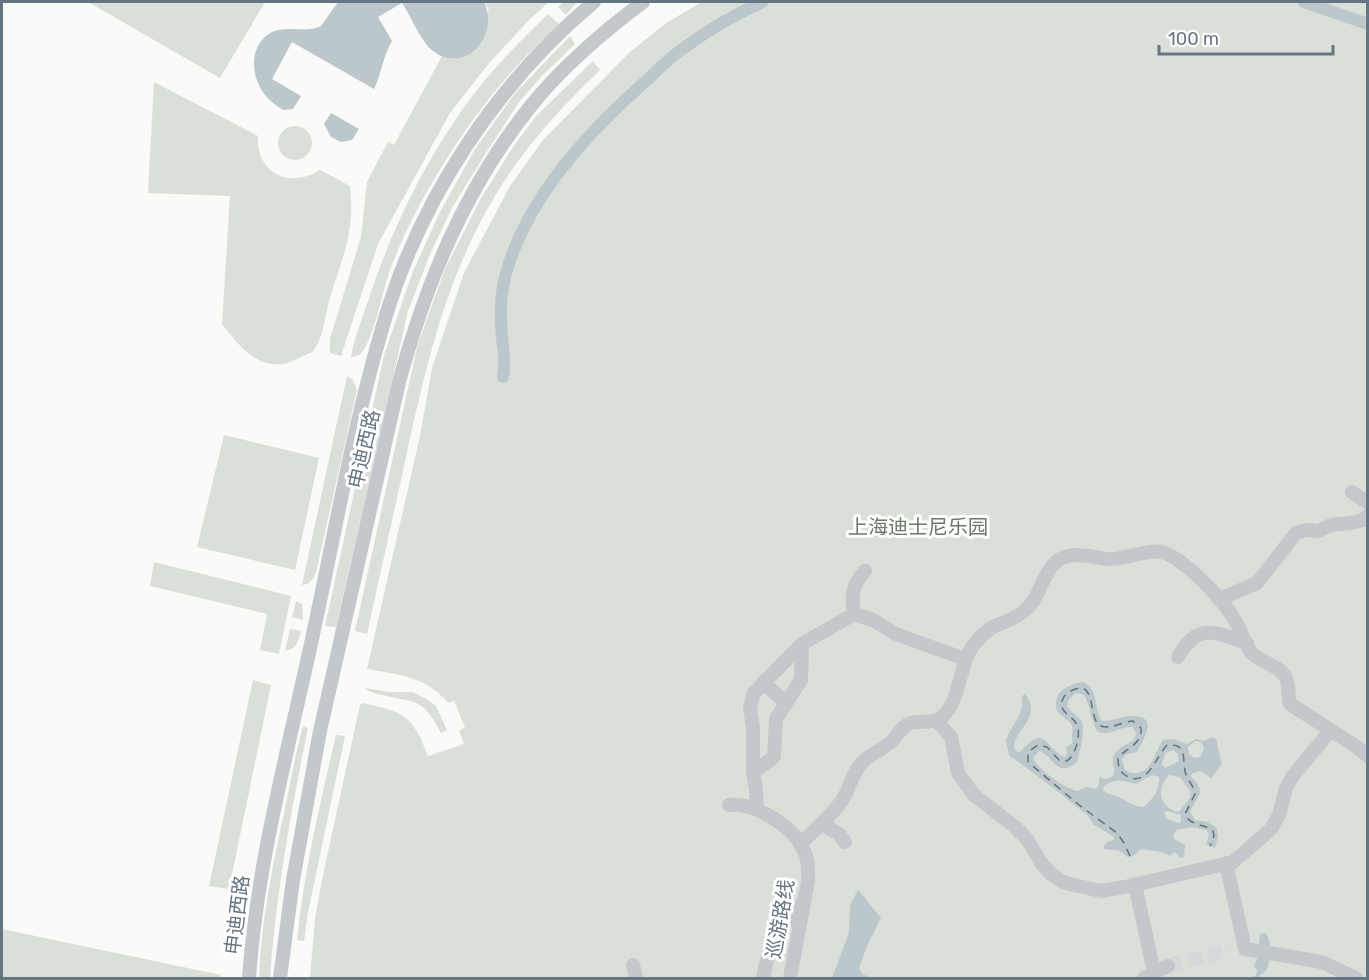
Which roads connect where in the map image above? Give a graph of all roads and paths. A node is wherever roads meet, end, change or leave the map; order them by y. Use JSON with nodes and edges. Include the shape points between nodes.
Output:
{"nodes":[{"id":1,"x":594,"y":2,"type":"edge"},
{"id":2,"x":643,"y":2,"type":"edge"},
{"id":3,"x":1352,"y":492,"type":"dead end"},
{"id":4,"x":1368,"y":503,"type":"edge"},
{"id":5,"x":1368,"y":516,"type":"edge"},
{"id":6,"x":865,"y":571,"type":"dead end"},
{"id":7,"x":1220,"y":599,"type":"junction"},
{"id":8,"x":854,"y":614,"type":"junction"},
{"id":9,"x":1247,"y":643,"type":"junction"},
{"id":10,"x":802,"y":644,"type":"junction"},
{"id":11,"x":1178,"y":657,"type":"dead end"},
{"id":12,"x":965,"y":659,"type":"junction"},
{"id":13,"x":763,"y":682,"type":"junction"},
{"id":14,"x":786,"y":703,"type":"junction"},
{"id":15,"x":937,"y":721,"type":"junction"},
{"id":16,"x":1330,"y":730,"type":"junction"},
{"id":17,"x":1368,"y":756,"type":"edge"},
{"id":18,"x":753,"y":772,"type":"junction"},
{"id":19,"x":729,"y":805,"type":"dead end"},
{"id":20,"x":757,"y":809,"type":"junction"},
{"id":21,"x":822,"y":824,"type":"junction"},
{"id":22,"x":845,"y":842,"type":"dead end"},
{"id":23,"x":800,"y":844,"type":"junction"},
{"id":24,"x":1226,"y":863,"type":"junction"},
{"id":25,"x":1135,"y":885,"type":"junction"},
{"id":26,"x":807,"y":893,"type":"junction"},
{"id":27,"x":1230,"y":950,"type":"tunnel mouth"},
{"id":28,"x":1251,"y":950,"type":"junction"},
{"id":29,"x":1168,"y":966,"type":"tunnel mouth"},
{"id":30,"x":1149,"y":975,"type":"edge"},
{"id":31,"x":249,"y":978,"type":"edge"},
{"id":32,"x":280,"y":978,"type":"edge"},
{"id":33,"x":763,"y":978,"type":"edge"},
{"id":34,"x":790,"y":978,"type":"edge"},
{"id":35,"x":1356,"y":978,"type":"edge"}],
"edges":[{"from":1,"to":31,"type":"street","name":"申迪西路","via":[[534,60],[476,132],[428,212],[394,291],[357,429],[274,808]]},
{"from":2,"to":32,"type":"street","name":"申迪西路","via":[[569,66],[521,119],[468,201],[427,292],[399,382],[321,725]]},
{"from":3,"to":4,"type":"street"},
{"from":5,"to":7,"type":"street","via":[[1318,531],[1296,533],[1257,583]]},
{"from":6,"to":8,"type":"street","via":[[854,586]]},
{"from":7,"to":9,"type":"street"},
{"from":7,"to":12,"type":"street","via":[[1164,553],[1150,552],[1120,560],[1081,554],[1064,557],[1055,563],[1023,613],[990,628]]},
{"from":8,"to":10,"type":"street"},
{"from":8,"to":12,"type":"street"},
{"from":9,"to":11,"type":"street","via":[[1204,633],[1190,638]]},
{"from":9,"to":16,"type":"street","via":[[1260,661],[1280,671],[1286,679],[1290,704]]},
{"from":10,"to":13,"type":"street"},
{"from":10,"to":14,"type":"street","via":[[801,680]]},
{"from":12,"to":15,"type":"street","via":[[953,699]]},
{"from":13,"to":14,"type":"street"},
{"from":13,"to":18,"type":"street","via":[[750,707]]},
{"from":14,"to":18,"type":"street","via":[[776,720],[774,757]]},
{"from":15,"to":21,"type":"street","via":[[910,723],[858,766],[843,800]]},
{"from":15,"to":25,"type":"street","via":[[951,737],[964,785],[1021,832],[1051,874],[1065,883],[1101,891]]},
{"from":16,"to":17,"type":"street"},
{"from":16,"to":24,"type":"street","via":[[1292,777],[1271,829],[1233,862]]},
{"from":18,"to":20,"type":"street"},
{"from":19,"to":20,"type":"street"},
{"from":20,"to":23,"type":"street"},
{"from":21,"to":22,"type":"street","via":[[840,834]]},
{"from":21,"to":23,"type":"street"},
{"from":23,"to":26,"type":"street","name":"巡游路线","via":[[808,865]]},
{"from":24,"to":25,"type":"street"},
{"from":24,"to":28,"type":"street"},
{"from":25,"to":30,"type":"street"},
{"from":26,"to":33,"type":"street","via":[[776,935]]},
{"from":26,"to":34,"type":"street","name":"巡游路线"},
{"from":27,"to":28,"type":"street"},
{"from":28,"to":35,"type":"street","via":[[1304,957]]},
{"from":29,"to":30,"type":"street"}]}
